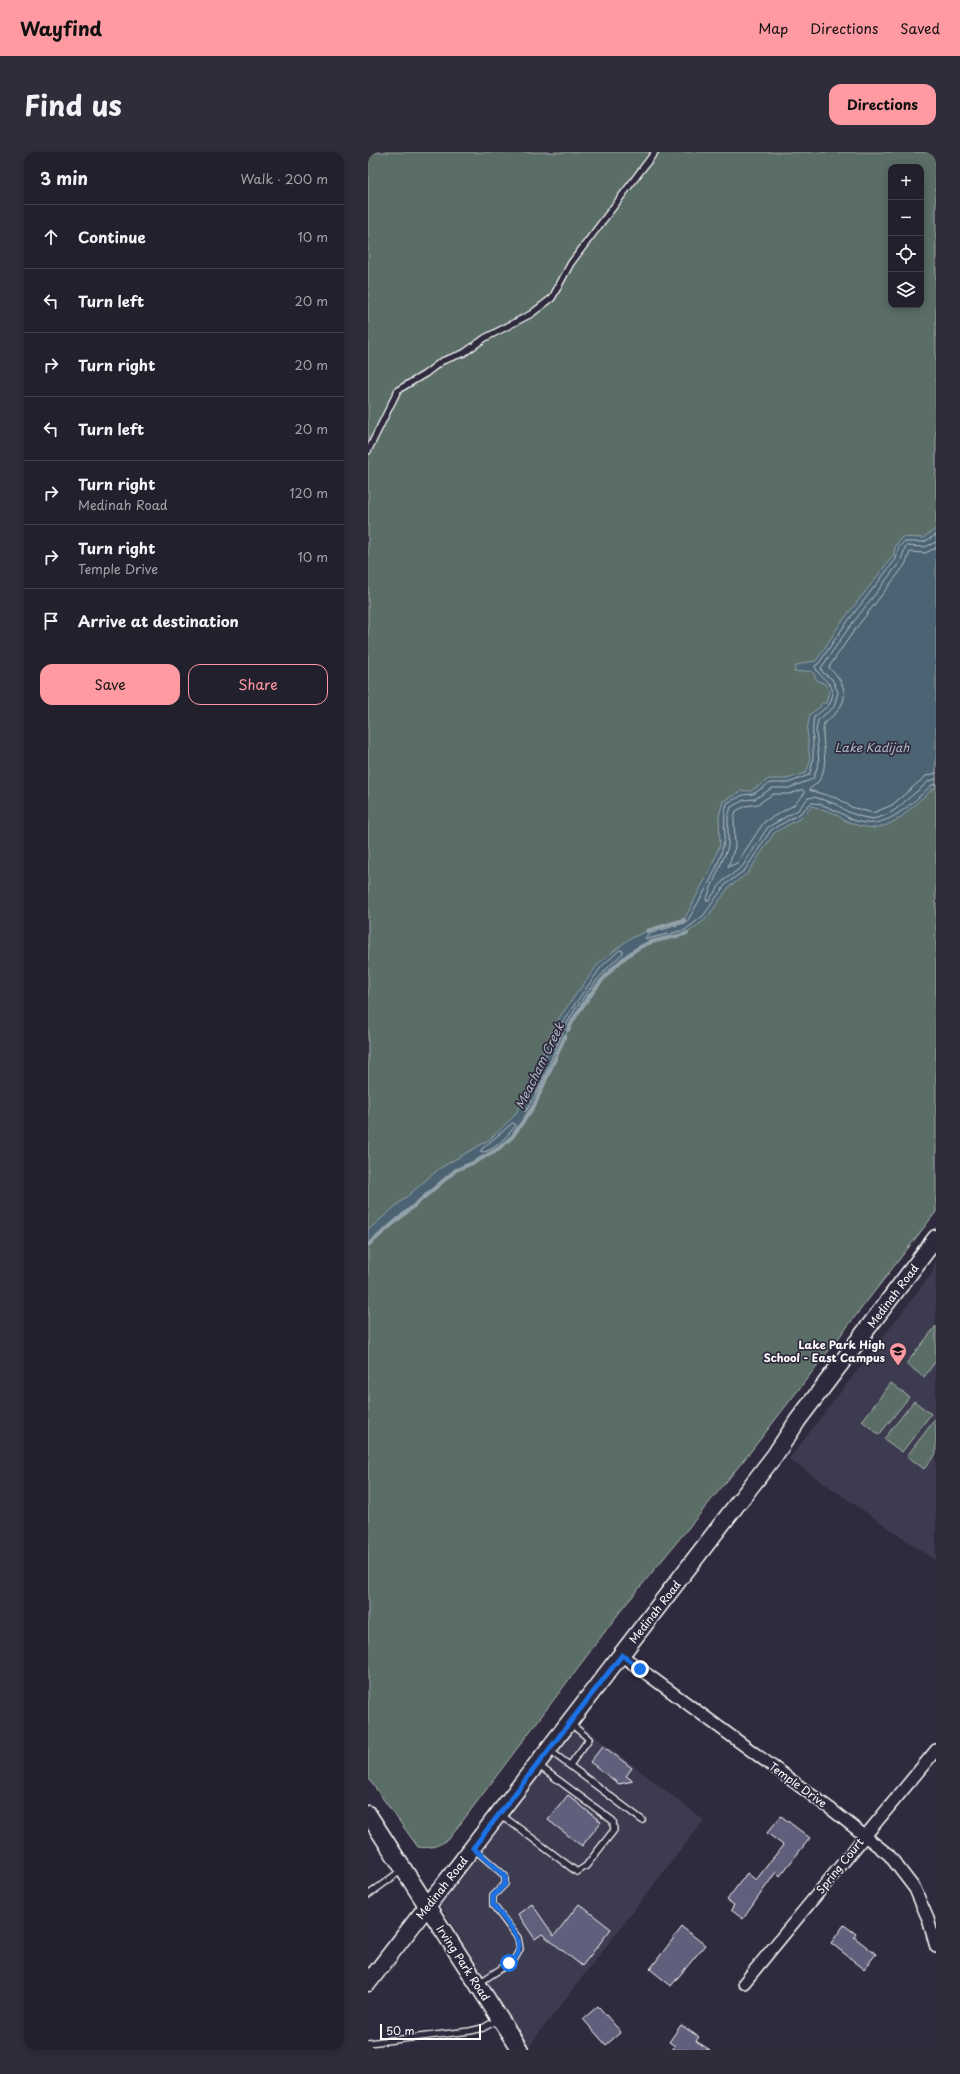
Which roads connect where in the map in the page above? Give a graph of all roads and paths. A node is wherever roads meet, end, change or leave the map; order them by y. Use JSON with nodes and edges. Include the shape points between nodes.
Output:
{"nodes":[{"id":1,"x":656,"y":152,"type":"edge"},
{"id":2,"x":368,"y":451,"type":"edge"},
{"id":3,"x":936,"y":1238,"type":"edge"},
{"id":4,"x":622,"y":1655,"type":"junction"},
{"id":5,"x":569,"y":1723,"type":"junction"},
{"id":6,"x":549,"y":1750,"type":"junction"},
{"id":7,"x":936,"y":1750,"type":"edge"},
{"id":8,"x":537,"y":1764,"type":"junction"},
{"id":9,"x":570,"y":1764,"type":"junction"},
{"id":10,"x":368,"y":1814,"type":"edge"},
{"id":11,"x":499,"y":1814,"type":"junction"},
{"id":12,"x":642,"y":1820,"type":"dead end"},
{"id":13,"x":865,"y":1835,"type":"junction"},
{"id":14,"x":473,"y":1848,"type":"junction"},
{"id":15,"x":403,"y":1869,"type":"junction"},
{"id":16,"x":368,"y":1895,"type":"edge"},
{"id":17,"x":427,"y":1908,"type":"junction"},
{"id":18,"x":936,"y":1947,"type":"edge"},
{"id":19,"x":369,"y":1977,"type":"edge"},
{"id":20,"x":744,"y":1983,"type":"dead end"},
{"id":21,"x":477,"y":1984,"type":"junction"},
{"id":22,"x":499,"y":2019,"type":"junction"},
{"id":23,"x":368,"y":2043,"type":"edge"},
{"id":24,"x":520,"y":2050,"type":"edge"}],
"edges":[{"from":1,"to":2,"type":"lane","via":[[571,263],[552,298],[530,314],[485,338],[464,353],[442,361],[398,390]]},
{"from":3,"to":4,"type":"main road","name":"Medinah Road","via":[[798,1420],[776,1455]]},
{"from":4,"to":5,"type":"main road","name":"Medinah Road"},
{"from":4,"to":13,"type":"street","name":"Temple Drive"},
{"from":5,"to":6,"type":"main road","name":"Medinah Road"},
{"from":5,"to":9,"type":"lane","via":[[589,1739]]},
{"from":6,"to":8,"type":"main road","name":"Medinah Road"},
{"from":6,"to":9,"type":"lane"},
{"from":7,"to":13,"type":"street","name":"Spring Court"},
{"from":8,"to":11,"type":"main road","name":"Medinah Road"},
{"from":8,"to":11,"type":"lane","via":[[613,1821],[614,1830],[586,1866],[577,1872]]},
{"from":9,"to":12,"type":"lane"},
{"from":10,"to":15,"type":"main road","name":"Irving Park Road"},
{"from":11,"to":14,"type":"main road","name":"Medinah Road"},
{"from":13,"to":18,"type":"street","name":"Temple Drive","via":[[889,1854],[915,1889],[928,1919]]},
{"from":13,"to":20,"type":"street","name":"Spring Court"},
{"from":14,"to":17,"type":"main road","name":"Medinah Road"},
{"from":14,"to":21,"type":"lane","via":[[505,1876],[505,1884],[493,1896],[493,1905],[518,1938],[520,1949],[514,1960]]},
{"from":15,"to":16,"type":"lane"},
{"from":15,"to":17,"type":"main road","name":"Irving Park Road"},
{"from":17,"to":19,"type":"main road","name":"Medinah Road"},
{"from":17,"to":21,"type":"main road","name":"Irving Park Road"},
{"from":21,"to":22,"type":"main road","name":"Irving Park Road"},
{"from":22,"to":23,"type":"lane","via":[[483,2028],[470,2031]]},
{"from":22,"to":24,"type":"main road","name":"Irving Park Road"}]}
